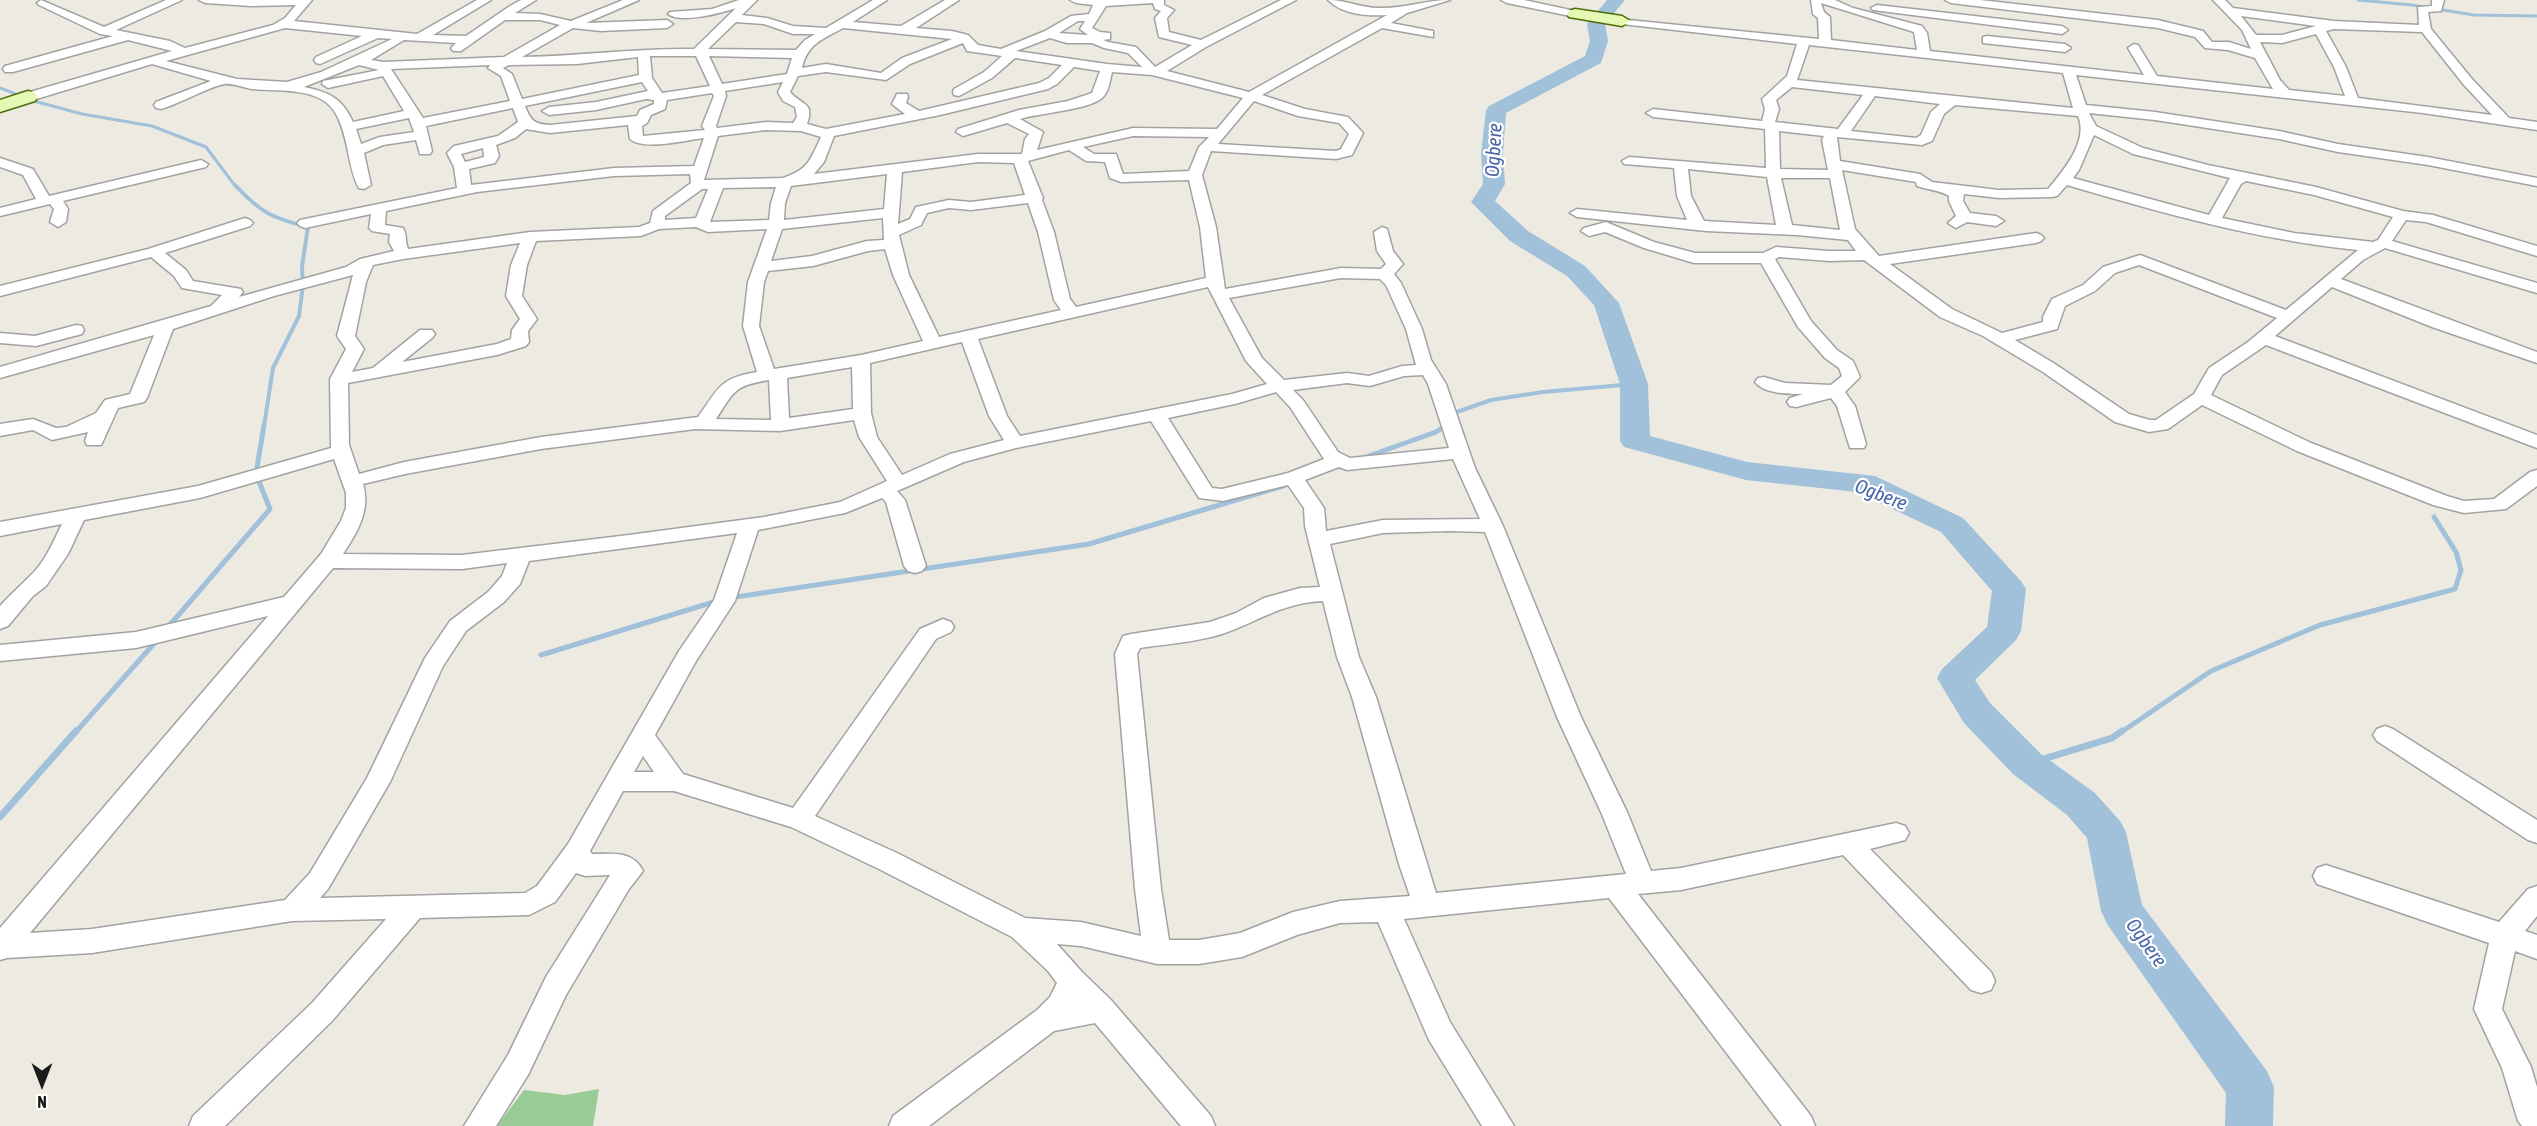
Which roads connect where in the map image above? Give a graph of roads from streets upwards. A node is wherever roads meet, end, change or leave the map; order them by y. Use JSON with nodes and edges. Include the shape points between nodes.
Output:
{"nodes":[{"id":1,"x":176,"y":0,"type":"edge"},
{"id":2,"x":205,"y":0,"type":"edge"},
{"id":3,"x":485,"y":0,"type":"edge"},
{"id":4,"x":530,"y":0,"type":"edge"},
{"id":5,"x":633,"y":0,"type":"edge"},
{"id":6,"x":675,"y":0,"type":"edge"},
{"id":7,"x":751,"y":0,"type":"edge"},
{"id":8,"x":881,"y":0,"type":"edge"},
{"id":9,"x":953,"y":0,"type":"edge"},
{"id":10,"x":1076,"y":0,"type":"edge"},
{"id":11,"x":1151,"y":0,"type":"edge"},
{"id":12,"x":1158,"y":0,"type":"edge"},
{"id":13,"x":1290,"y":0,"type":"edge"},
{"id":14,"x":1334,"y":0,"type":"edge"},
{"id":15,"x":1444,"y":0,"type":"edge"},
{"id":16,"x":1507,"y":0,"type":"edge"},
{"id":17,"x":1819,"y":0,"type":"edge"},
{"id":18,"x":1825,"y":0,"type":"edge"},
{"id":19,"x":1951,"y":0,"type":"edge"},
{"id":20,"x":2219,"y":0,"type":"edge"},
{"id":21,"x":276,"y":1,"type":"edge"},
{"id":22,"x":305,"y":1,"type":"edge"},
{"id":23,"x":43,"y":3,"type":"dead end"},
{"id":24,"x":1103,"y":3,"type":"junction"},
{"id":25,"x":2436,"y":4,"type":"edge"},
{"id":26,"x":1877,"y":8,"type":"edge"},
{"id":27,"x":1405,"y":10,"type":"junction"},
{"id":28,"x":934,"y":11,"type":"junction"},
{"id":29,"x":2051,"y":11,"type":"junction"},
{"id":30,"x":2230,"y":11,"type":"junction"},
{"id":31,"x":1575,"y":14,"type":"joint"},
{"id":32,"x":502,"y":16,"type":"junction"},
{"id":33,"x":1092,"y":17,"type":"junction"},
{"id":34,"x":734,"y":18,"type":"junction"},
{"id":35,"x":1622,"y":21,"type":"joint"},
{"id":36,"x":1982,"y":21,"type":"junction"},
{"id":37,"x":573,"y":24,"type":"junction"},
{"id":38,"x":840,"y":24,"type":"junction"},
{"id":39,"x":1380,"y":24,"type":"junction"},
{"id":40,"x":2334,"y":25,"type":"junction"},
{"id":41,"x":330,"y":27,"type":"junction"},
{"id":42,"x":2319,"y":29,"type":"junction"},
{"id":43,"x":2425,"y":29,"type":"junction"},
{"id":44,"x":279,"y":30,"type":"junction"},
{"id":45,"x":904,"y":30,"type":"junction"},
{"id":46,"x":2062,"y":30,"type":"junction"},
{"id":47,"x":826,"y":31,"type":"junction"},
{"id":48,"x":104,"y":32,"type":"junction"},
{"id":49,"x":378,"y":33,"type":"junction"},
{"id":50,"x":1429,"y":33,"type":"dead end"},
{"id":51,"x":1049,"y":34,"type":"junction"},
{"id":52,"x":125,"y":37,"type":"junction"},
{"id":53,"x":398,"y":37,"type":"junction"},
{"id":54,"x":660,"y":37,"type":"junction"},
{"id":55,"x":958,"y":37,"type":"junction"},
{"id":56,"x":419,"y":38,"type":"junction"},
{"id":57,"x":2252,"y":38,"type":"junction"},
{"id":58,"x":232,"y":39,"type":"junction"},
{"id":59,"x":2282,"y":39,"type":"junction"},
{"id":60,"x":468,"y":40,"type":"junction"},
{"id":61,"x":1987,"y":40,"type":"junction"},
{"id":62,"x":1804,"y":41,"type":"junction"},
{"id":63,"x":302,"y":42,"type":"dead end"},
{"id":64,"x":1825,"y":43,"type":"junction"},
{"id":65,"x":1202,"y":44,"type":"junction"},
{"id":66,"x":258,"y":46,"type":"dead end"},
{"id":67,"x":2065,"y":48,"type":"junction"},
{"id":68,"x":2134,"y":48,"type":"dead end"},
{"id":69,"x":2331,"y":49,"type":"junction"},
{"id":70,"x":1130,"y":50,"type":"junction"},
{"id":71,"x":699,"y":51,"type":"junction"},
{"id":72,"x":184,"y":52,"type":"junction"},
{"id":73,"x":1008,"y":53,"type":"junction"},
{"id":74,"x":1924,"y":53,"type":"junction"},
{"id":75,"x":778,"y":54,"type":"junction"},
{"id":76,"x":799,"y":54,"type":"junction"},
{"id":77,"x":2260,"y":55,"type":"junction"},
{"id":78,"x":154,"y":61,"type":"junction"},
{"id":79,"x":1999,"y":61,"type":"junction"},
{"id":80,"x":355,"y":62,"type":"junction"},
{"id":81,"x":437,"y":62,"type":"junction"},
{"id":82,"x":506,"y":62,"type":"junction"},
{"id":83,"x":1071,"y":63,"type":"junction"},
{"id":84,"x":1107,"y":68,"type":"junction"},
{"id":85,"x":385,"y":69,"type":"junction"},
{"id":86,"x":2070,"y":69,"type":"junction"},
{"id":87,"x":1154,"y":71,"type":"junction"},
{"id":88,"x":793,"y":75,"type":"junction"},
{"id":89,"x":317,"y":78,"type":"junction"},
{"id":90,"x":2152,"y":78,"type":"junction"},
{"id":91,"x":228,"y":79,"type":"junction"},
{"id":92,"x":762,"y":81,"type":"junction"},
{"id":93,"x":972,"y":82,"type":"junction"},
{"id":94,"x":1794,"y":82,"type":"junction"},
{"id":95,"x":288,"y":86,"type":"junction"},
{"id":96,"x":1043,"y":86,"type":"junction"},
{"id":97,"x":17,"y":87,"type":"edge"},
{"id":98,"x":718,"y":89,"type":"junction"},
{"id":99,"x":653,"y":91,"type":"junction"},
{"id":100,"x":959,"y":92,"type":"junction"},
{"id":101,"x":1014,"y":93,"type":"junction"},
{"id":102,"x":1871,"y":93,"type":"junction"},
{"id":103,"x":2284,"y":93,"type":"junction"},
{"id":104,"x":1251,"y":96,"type":"junction"},
{"id":105,"x":902,"y":97,"type":"dead end"},
{"id":106,"x":2353,"y":101,"type":"junction"},
{"id":107,"x":1952,"y":102,"type":"junction"},
{"id":108,"x":161,"y":105,"type":"dead end"},
{"id":109,"x":1071,"y":105,"type":"junction"},
{"id":110,"x":2082,"y":110,"type":"junction"},
{"id":111,"x":521,"y":113,"type":"junction"},
{"id":112,"x":1653,"y":113,"type":"dead end"},
{"id":113,"x":917,"y":116,"type":"junction"},
{"id":114,"x":417,"y":118,"type":"junction"},
{"id":115,"x":1008,"y":118,"type":"junction"},
{"id":116,"x":642,"y":120,"type":"junction"},
{"id":117,"x":951,"y":120,"type":"junction"},
{"id":118,"x":2505,"y":121,"type":"junction"},
{"id":119,"x":1768,"y":124,"type":"junction"},
{"id":120,"x":801,"y":126,"type":"junction"},
{"id":121,"x":2537,"y":126,"type":"edge"},
{"id":122,"x":349,"y":127,"type":"junction"},
{"id":123,"x":2089,"y":128,"type":"junction"},
{"id":124,"x":713,"y":132,"type":"junction"},
{"id":125,"x":1838,"y":132,"type":"junction"},
{"id":126,"x":826,"y":133,"type":"junction"},
{"id":127,"x":1221,"y":133,"type":"junction"},
{"id":128,"x":1032,"y":139,"type":"junction"},
{"id":129,"x":1072,"y":146,"type":"junction"},
{"id":130,"x":1206,"y":147,"type":"junction"},
{"id":131,"x":425,"y":151,"type":"dead end"},
{"id":132,"x":356,"y":152,"type":"junction"},
{"id":133,"x":977,"y":152,"type":"junction"},
{"id":134,"x":1025,"y":158,"type":"junction"},
{"id":135,"x":1629,"y":160,"type":"dead end"},
{"id":136,"x":0,"y":162,"type":"edge"},
{"id":137,"x":201,"y":164,"type":"dead end"},
{"id":138,"x":1682,"y":164,"type":"junction"},
{"id":139,"x":895,"y":167,"type":"junction"},
{"id":140,"x":1834,"y":169,"type":"junction"},
{"id":141,"x":1919,"y":170,"type":"junction"},
{"id":142,"x":1772,"y":172,"type":"junction"},
{"id":143,"x":1195,"y":175,"type":"junction"},
{"id":144,"x":2245,"y":176,"type":"junction"},
{"id":145,"x":699,"y":178,"type":"junction"},
{"id":146,"x":2064,"y":180,"type":"junction"},
{"id":147,"x":785,"y":182,"type":"junction"},
{"id":148,"x":2537,"y":182,"type":"edge"},
{"id":149,"x":718,"y":183,"type":"junction"},
{"id":150,"x":364,"y":185,"type":"dead end"},
{"id":151,"x":1946,"y":187,"type":"junction"},
{"id":152,"x":465,"y":191,"type":"junction"},
{"id":153,"x":1036,"y":198,"type":"junction"},
{"id":154,"x":49,"y":200,"type":"junction"},
{"id":155,"x":379,"y":208,"type":"junction"},
{"id":156,"x":0,"y":212,"type":"edge"},
{"id":157,"x":891,"y":213,"type":"junction"},
{"id":158,"x":1577,"y":213,"type":"dead end"},
{"id":159,"x":2402,"y":215,"type":"junction"},
{"id":160,"x":2213,"y":220,"type":"junction"},
{"id":161,"x":1996,"y":221,"type":"dead end"},
{"id":162,"x":57,"y":222,"type":"dead end"},
{"id":163,"x":702,"y":222,"type":"junction"},
{"id":164,"x":245,"y":223,"type":"dead end"},
{"id":165,"x":305,"y":223,"type":"dead end"},
{"id":166,"x":776,"y":224,"type":"junction"},
{"id":167,"x":657,"y":225,"type":"junction"},
{"id":168,"x":1700,"y":225,"type":"junction"},
{"id":169,"x":1785,"y":230,"type":"junction"},
{"id":170,"x":1589,"y":231,"type":"dead end"},
{"id":171,"x":1382,"y":232,"type":"dead end"},
{"id":172,"x":1852,"y":236,"type":"junction"},
{"id":173,"x":530,"y":237,"type":"junction"},
{"id":174,"x":891,"y":238,"type":"junction"},
{"id":175,"x":2036,"y":238,"type":"dead end"},
{"id":176,"x":2378,"y":245,"type":"junction"},
{"id":177,"x":2537,"y":251,"type":"edge"},
{"id":178,"x":154,"y":252,"type":"junction"},
{"id":179,"x":403,"y":254,"type":"junction"},
{"id":180,"x":1766,"y":258,"type":"junction"},
{"id":181,"x":1872,"y":258,"type":"junction"},
{"id":182,"x":366,"y":262,"type":"junction"},
{"id":183,"x":761,"y":267,"type":"junction"},
{"id":184,"x":1385,"y":274,"type":"junction"},
{"id":185,"x":2331,"y":281,"type":"junction"},
{"id":186,"x":1217,"y":288,"type":"junction"},
{"id":187,"x":2537,"y":288,"type":"edge"},
{"id":188,"x":0,"y":291,"type":"edge"},
{"id":189,"x":216,"y":309,"type":"junction"},
{"id":190,"x":1072,"y":313,"type":"junction"},
{"id":191,"x":2287,"y":316,"type":"junction"},
{"id":192,"x":166,"y":326,"type":"junction"},
{"id":193,"x":76,"y":330,"type":"dead end"},
{"id":194,"x":426,"y":334,"type":"dead end"},
{"id":195,"x":969,"y":337,"type":"junction"},
{"id":196,"x":0,"y":338,"type":"edge"},
{"id":197,"x":2264,"y":338,"type":"junction"},
{"id":198,"x":1999,"y":339,"type":"junction"},
{"id":199,"x":933,"y":344,"type":"junction"},
{"id":200,"x":2537,"y":357,"type":"edge"},
{"id":201,"x":861,"y":360,"type":"junction"},
{"id":202,"x":1427,"y":370,"type":"junction"},
{"id":203,"x":0,"y":373,"type":"edge"},
{"id":204,"x":772,"y":374,"type":"junction"},
{"id":205,"x":375,"y":375,"type":"junction"},
{"id":206,"x":339,"y":379,"type":"junction"},
{"id":207,"x":1764,"y":382,"type":"dead end"},
{"id":208,"x":1278,"y":386,"type":"junction"},
{"id":209,"x":1835,"y":391,"type":"junction"},
{"id":210,"x":2201,"y":397,"type":"junction"},
{"id":211,"x":1796,"y":402,"type":"dead end"},
{"id":212,"x":862,"y":413,"type":"junction"},
{"id":213,"x":1155,"y":414,"type":"junction"},
{"id":214,"x":103,"y":417,"type":"junction"},
{"id":215,"x":692,"y":423,"type":"junction"},
{"id":216,"x":780,"y":425,"type":"junction"},
{"id":217,"x":0,"y":430,"type":"edge"},
{"id":218,"x":94,"y":441,"type":"dead end"},
{"id":219,"x":2537,"y":442,"type":"edge"},
{"id":220,"x":1015,"y":443,"type":"junction"},
{"id":221,"x":1857,"y":444,"type":"dead end"},
{"id":222,"x":341,"y":451,"type":"junction"},
{"id":223,"x":1460,"y":453,"type":"junction"},
{"id":224,"x":1340,"y":460,"type":"junction"},
{"id":225,"x":2537,"y":476,"type":"edge"},
{"id":226,"x":1293,"y":478,"type":"junction"},
{"id":227,"x":353,"y":481,"type":"junction"},
{"id":228,"x":891,"y":487,"type":"junction"},
{"id":229,"x":76,"y":516,"type":"junction"},
{"id":230,"x":750,"y":525,"type":"junction"},
{"id":231,"x":1493,"y":526,"type":"junction"},
{"id":232,"x":0,"y":529,"type":"edge"},
{"id":233,"x":1319,"y":540,"type":"junction"},
{"id":234,"x":520,"y":556,"type":"junction"},
{"id":235,"x":327,"y":561,"type":"junction"},
{"id":236,"x":915,"y":566,"type":"dead end"},
{"id":237,"x":1332,"y":593,"type":"junction"},
{"id":238,"x":291,"y":603,"type":"junction"},
{"id":239,"x":0,"y":621,"type":"edge"},
{"id":240,"x":943,"y":627,"type":"dead end"},
{"id":241,"x":0,"y":653,"type":"edge"},
{"id":242,"x":642,"y":735,"type":"junction"},
{"id":243,"x":2385,"y":735,"type":"dead end"},
{"id":244,"x":674,"y":781,"type":"junction"},
{"id":245,"x":618,"y":782,"type":"junction"},
{"id":246,"x":800,"y":820,"type":"junction"},
{"id":247,"x":1896,"y":833,"type":"dead end"},
{"id":248,"x":2537,"y":833,"type":"edge"},
{"id":249,"x":1848,"y":843,"type":"junction"},
{"id":250,"x":577,"y":851,"type":"junction"},
{"id":251,"x":2326,"y":876,"type":"dead end"},
{"id":252,"x":1629,"y":884,"type":"junction"},
{"id":253,"x":2537,"y":897,"type":"edge"},
{"id":254,"x":414,"y":906,"type":"junction"},
{"id":255,"x":1427,"y":906,"type":"junction"},
{"id":256,"x":292,"y":910,"type":"junction"},
{"id":257,"x":1386,"y":910,"type":"junction"},
{"id":258,"x":1022,"y":929,"type":"junction"},
{"id":259,"x":1081,"y":934,"type":"junction"},
{"id":260,"x":2505,"y":935,"type":"junction"},
{"id":261,"x":1,"y":947,"type":"edge"},
{"id":262,"x":2537,"y":947,"type":"edge"},
{"id":263,"x":1157,"y":952,"type":"junction"},
{"id":264,"x":1065,"y":972,"type":"junction"},
{"id":265,"x":1981,"y":981,"type":"dead end"},
{"id":266,"x":1101,"y":1009,"type":"junction"},
{"id":267,"x":1047,"y":1019,"type":"junction"},
{"id":268,"x":2537,"y":1120,"type":"edge"},
{"id":269,"x":204,"y":1126,"type":"edge"},
{"id":270,"x":479,"y":1126,"type":"edge"},
{"id":271,"x":904,"y":1126,"type":"edge"},
{"id":272,"x":1200,"y":1126,"type":"edge"},
{"id":273,"x":1499,"y":1126,"type":"edge"},
{"id":274,"x":1800,"y":1126,"type":"edge"}],
"edges":[{"from":1,"to":48,"type":"street"},
{"from":2,"to":21,"type":"street"},
{"from":3,"to":56,"type":"street"},
{"from":4,"to":32,"type":"street"},
{"from":5,"to":37,"type":"street"},
{"from":6,"to":54,"type":"street","via":[[673,4],[678,9]]},
{"from":7,"to":34,"type":"street"},
{"from":7,"to":54,"type":"street","via":[[713,12]]},
{"from":8,"to":38,"type":"street"},
{"from":9,"to":28,"type":"street"},
{"from":10,"to":24,"type":"street"},
{"from":11,"to":24,"type":"street"},
{"from":12,"to":65,"type":"street","via":[[1159,7],[1168,9],[1161,18],[1163,34]]},
{"from":13,"to":65,"type":"street"},
{"from":14,"to":27,"type":"street","via":[[1377,13]]},
{"from":15,"to":27,"type":"street"},
{"from":16,"to":31,"type":"street"},
{"from":17,"to":64,"type":"street","via":[[1815,5],[1824,17]]},
{"from":18,"to":26,"type":"street"},
{"from":19,"to":29,"type":"street"},
{"from":20,"to":30,"type":"street"},
{"from":21,"to":22,"type":"street"},
{"from":22,"to":44,"type":"street"},
{"from":23,"to":48,"type":"street"},
{"from":24,"to":33,"type":"street"},
{"from":25,"to":43,"type":"street","via":[[2422,9]]},
{"from":26,"to":36,"type":"street"},
{"from":26,"to":74,"type":"street","via":[[1918,28]]},
{"from":27,"to":39,"type":"street"},
{"from":28,"to":45,"type":"street"},
{"from":28,"to":55,"type":"street","via":[[941,28]]},
{"from":29,"to":46,"type":"street"},
{"from":29,"to":77,"type":"street","via":[[2173,26],[2199,34],[2209,45]]},
{"from":30,"to":40,"type":"street"},
{"from":30,"to":57,"type":"street"},
{"from":31,"to":35,"type":"street"},
{"from":32,"to":37,"type":"street","via":[[540,17]]},
{"from":32,"to":60,"type":"street"},
{"from":33,"to":51,"type":"street","via":[[1075,18]]},
{"from":33,"to":70,"type":"street","via":[[1086,29],[1089,32],[1137,39],[1138,45]]},
{"from":34,"to":47,"type":"street","via":[[767,21],[793,30]]},
{"from":34,"to":71,"type":"street"},
{"from":35,"to":62,"type":"street"},
{"from":36,"to":46,"type":"street"},
{"from":36,"to":61,"type":"street","via":[[1982,38]]},
{"from":37,"to":54,"type":"street"},
{"from":37,"to":82,"type":"street"},
{"from":38,"to":45,"type":"street"},
{"from":38,"to":47,"type":"street"},
{"from":39,"to":50,"type":"street"},
{"from":39,"to":104,"type":"street"},
{"from":40,"to":42,"type":"street"},
{"from":40,"to":43,"type":"street"},
{"from":41,"to":44,"type":"street"},
{"from":41,"to":49,"type":"street"},
{"from":41,"to":63,"type":"street"},
{"from":42,"to":59,"type":"street"},
{"from":42,"to":69,"type":"street"},
{"from":43,"to":118,"type":"street"},
{"from":44,"to":58,"type":"street"},
{"from":45,"to":55,"type":"street"},
{"from":46,"to":67,"type":"street"},
{"from":47,"to":76,"type":"street"},
{"from":48,"to":52,"type":"street"},
{"from":49,"to":53,"type":"street"},
{"from":49,"to":80,"type":"street","via":[[320,60]]},
{"from":51,"to":70,"type":"street","via":[[1067,39],[1095,39]]},
{"from":51,"to":73,"type":"street"},
{"from":52,"to":72,"type":"street","via":[[166,44]]},
{"from":52,"to":97,"type":"street"},
{"from":53,"to":56,"type":"street"},
{"from":53,"to":80,"type":"street","via":[[392,45]]},
{"from":54,"to":71,"type":"street"},
{"from":54,"to":82,"type":"street","via":[[577,60]]},
{"from":54,"to":99,"type":"street"},
{"from":55,"to":73,"type":"street","via":[[972,44],[971,48]]},
{"from":55,"to":88,"type":"street","via":[[906,61],[886,76],[826,68]]},
{"from":56,"to":60,"type":"street"},
{"from":57,"to":59,"type":"street"},
{"from":57,"to":77,"type":"street"},
{"from":58,"to":66,"type":"street"},
{"from":58,"to":72,"type":"street"},
{"from":59,"to":69,"type":"street"},
{"from":60,"to":81,"type":"street"},
{"from":61,"to":67,"type":"street"},
{"from":61,"to":79,"type":"street"},
{"from":62,"to":64,"type":"street"},
{"from":62,"to":94,"type":"street"},
{"from":64,"to":74,"type":"street"},
{"from":65,"to":87,"type":"street"},
{"from":67,"to":86,"type":"street"},
{"from":68,"to":90,"type":"street"},
{"from":69,"to":106,"type":"street"},
{"from":70,"to":87,"type":"street"},
{"from":71,"to":75,"type":"street"},
{"from":71,"to":98,"type":"street"},
{"from":72,"to":78,"type":"street"},
{"from":73,"to":83,"type":"street"},
{"from":73,"to":93,"type":"street","via":[[988,75]]},
{"from":74,"to":79,"type":"street"},
{"from":75,"to":76,"type":"street"},
{"from":75,"to":92,"type":"street"},
{"from":76,"to":88,"type":"street"},
{"from":77,"to":103,"type":"street"},
{"from":78,"to":91,"type":"street"},
{"from":78,"to":97,"type":"street"},
{"from":79,"to":86,"type":"street"},
{"from":80,"to":85,"type":"street"},
{"from":80,"to":89,"type":"street"},
{"from":81,"to":82,"type":"street"},
{"from":81,"to":85,"type":"street"},
{"from":82,"to":111,"type":"street","via":[[494,68],[506,74],[505,91]]},
{"from":83,"to":84,"type":"street"},
{"from":83,"to":96,"type":"street"},
{"from":84,"to":87,"type":"street"},
{"from":84,"to":109,"type":"street","via":[[1096,96]]},
{"from":85,"to":89,"type":"street","via":[[331,85]]},
{"from":85,"to":114,"type":"street"},
{"from":86,"to":90,"type":"street"},
{"from":86,"to":110,"type":"street"},
{"from":87,"to":104,"type":"street"},
{"from":88,"to":92,"type":"street"},
{"from":88,"to":120,"type":"street","via":[[784,92],[801,105]]},
{"from":89,"to":95,"type":"street"},
{"from":90,"to":103,"type":"street"},
{"from":91,"to":95,"type":"street"},
{"from":91,"to":108,"type":"street"},
{"from":92,"to":98,"type":"street"},
{"from":93,"to":100,"type":"street"},
{"from":93,"to":101,"type":"street"},
{"from":94,"to":102,"type":"street"},
{"from":94,"to":119,"type":"street","via":[[1769,99],[1772,109]]},
{"from":95,"to":122,"type":"street","via":[[327,97]]},
{"from":96,"to":101,"type":"street"},
{"from":96,"to":109,"type":"street"},
{"from":98,"to":99,"type":"street"},
{"from":98,"to":124,"type":"street","via":[[720,96],[710,126]]},
{"from":99,"to":111,"type":"street","via":[[596,106]]},
{"from":99,"to":111,"type":"street","via":[[535,99],[524,105]]},
{"from":99,"to":116,"type":"street","via":[[660,106],[645,113]]},
{"from":100,"to":101,"type":"street"},
{"from":100,"to":117,"type":"street","via":[[962,98]]},
{"from":101,"to":117,"type":"street"},
{"from":102,"to":107,"type":"street"},
{"from":102,"to":125,"type":"street"},
{"from":103,"to":106,"type":"street"},
{"from":104,"to":127,"type":"street"},
{"from":104,"to":130,"type":"street","via":[[1303,113],[1343,120],[1356,133],[1347,152],[1336,154]]},
{"from":105,"to":113,"type":"street","via":[[899,104]]},
{"from":106,"to":118,"type":"street"},
{"from":107,"to":110,"type":"street"},
{"from":107,"to":141,"type":"street","via":[[1938,112]]},
{"from":109,"to":115,"type":"street"},
{"from":110,"to":123,"type":"street"},
{"from":110,"to":148,"type":"street","via":[[2156,116],[2279,135]]},
{"from":111,"to":114,"type":"street"},
{"from":111,"to":116,"type":"street","via":[[534,128],[550,129]]},
{"from":111,"to":152,"type":"street","via":[[510,137],[489,143],[490,160],[461,167]]},
{"from":112,"to":119,"type":"street"},
{"from":113,"to":117,"type":"street"},
{"from":113,"to":126,"type":"street"},
{"from":114,"to":122,"type":"street"},
{"from":114,"to":131,"type":"street"},
{"from":114,"to":132,"type":"street"},
{"from":115,"to":117,"type":"street"},
{"from":115,"to":128,"type":"street","via":[[1036,132]]},
{"from":116,"to":124,"type":"street","via":[[635,124],[637,139],[642,141]]},
{"from":117,"to":133,"type":"street"},
{"from":118,"to":121,"type":"street"},
{"from":119,"to":125,"type":"street"},
{"from":119,"to":142,"type":"street","via":[[1773,132]]},
{"from":120,"to":124,"type":"street"},
{"from":120,"to":126,"type":"street"},
{"from":122,"to":132,"type":"street"},
{"from":123,"to":144,"type":"street","via":[[2138,151]]},
{"from":123,"to":146,"type":"street"},
{"from":124,"to":145,"type":"street"},
{"from":125,"to":140,"type":"street","via":[[1829,140]]},
{"from":125,"to":141,"type":"street","via":[[1894,141]]},
{"from":126,"to":147,"type":"street","via":[[828,137],[815,168]]},
{"from":127,"to":129,"type":"street","via":[[1133,132]]},
{"from":127,"to":130,"type":"street"},
{"from":128,"to":133,"type":"street"},
{"from":128,"to":134,"type":"street"},
{"from":129,"to":134,"type":"street"},
{"from":129,"to":143,"type":"street","via":[[1091,158],[1111,157],[1116,175],[1121,178]]},
{"from":130,"to":143,"type":"street"},
{"from":132,"to":150,"type":"street"},
{"from":133,"to":134,"type":"street"},
{"from":133,"to":139,"type":"street"},
{"from":134,"to":153,"type":"street"},
{"from":135,"to":138,"type":"street"},
{"from":136,"to":154,"type":"street","via":[[28,172]]},
{"from":137,"to":154,"type":"street"},
{"from":138,"to":142,"type":"street"},
{"from":138,"to":168,"type":"street","via":[[1679,177],[1691,215]]},
{"from":139,"to":147,"type":"street"},
{"from":139,"to":157,"type":"street"},
{"from":140,"to":141,"type":"street"},
{"from":140,"to":142,"type":"street"},
{"from":140,"to":172,"type":"street"},
{"from":141,"to":151,"type":"street"},
{"from":142,"to":169,"type":"street"},
{"from":143,"to":186,"type":"street"},
{"from":144,"to":159,"type":"street"},
{"from":144,"to":160,"type":"street","via":[[2233,182]]},
{"from":145,"to":149,"type":"street"},
{"from":145,"to":152,"type":"street","via":[[614,172]]},
{"from":145,"to":167,"type":"street","via":[[658,214]]},
{"from":146,"to":151,"type":"street","via":[[2052,193],[2040,195]]},
{"from":146,"to":160,"type":"street"},
{"from":147,"to":149,"type":"street"},
{"from":147,"to":166,"type":"street"},
{"from":149,"to":163,"type":"street"},
{"from":151,"to":161,"type":"street","via":[[1957,194],[1960,220]]},
{"from":152,"to":155,"type":"street"},
{"from":153,"to":174,"type":"street","via":[[971,206],[949,204],[921,210],[916,222]]},
{"from":153,"to":190,"type":"street","via":[[1062,300]]},
{"from":154,"to":156,"type":"street"},
{"from":154,"to":162,"type":"street","via":[[61,209]]},
{"from":155,"to":165,"type":"street"},
{"from":155,"to":179,"type":"street","via":[[377,228],[398,231]]},
{"from":157,"to":166,"type":"street"},
{"from":157,"to":174,"type":"street"},
{"from":158,"to":168,"type":"street"},
{"from":159,"to":176,"type":"street"},
{"from":159,"to":177,"type":"street","via":[[2428,218]]},
{"from":160,"to":176,"type":"street","via":[[2272,234]]},
{"from":163,"to":166,"type":"street","via":[[708,226]]},
{"from":163,"to":167,"type":"street"},
{"from":164,"to":178,"type":"street"},
{"from":166,"to":183,"type":"street"},
{"from":167,"to":173,"type":"street","via":[[641,231]]},
{"from":168,"to":169,"type":"street"},
{"from":169,"to":172,"type":"street"},
{"from":170,"to":180,"type":"street","via":[[1606,227],[1694,258]]},
{"from":171,"to":184,"type":"street","via":[[1385,251],[1395,264]]},
{"from":172,"to":181,"type":"street"},
{"from":173,"to":179,"type":"street"},
{"from":173,"to":205,"type":"street","via":[[519,265],[514,296],[529,319],[520,330],[520,342]]},
{"from":174,"to":183,"type":"street","via":[[813,261]]},
{"from":174,"to":199,"type":"street","via":[[900,272]]},
{"from":175,"to":181,"type":"street"},
{"from":176,"to":185,"type":"street","via":[[2357,257]]},
{"from":176,"to":187,"type":"street"},
{"from":178,"to":188,"type":"street"},
{"from":178,"to":189,"type":"street","via":[[180,273],[188,285],[235,292]]},
{"from":179,"to":182,"type":"street"},
{"from":180,"to":181,"type":"street","via":[[1776,252]]},
{"from":180,"to":209,"type":"street","via":[[1804,323],[1831,354],[1847,365],[1851,377]]},
{"from":181,"to":198,"type":"street","via":[[1946,313]]},
{"from":182,"to":189,"type":"street","via":[[352,270]]},
{"from":182,"to":206,"type":"street","via":[[346,336],[355,349],[353,361]]},
{"from":183,"to":204,"type":"street","via":[[751,326]]},
{"from":184,"to":186,"type":"street","via":[[1341,273]]},
{"from":184,"to":202,"type":"street","via":[[1414,330]]},
{"from":185,"to":191,"type":"street"},
{"from":185,"to":200,"type":"street"},
{"from":186,"to":190,"type":"street"},
{"from":186,"to":208,"type":"street","via":[[1256,361]]},
{"from":189,"to":192,"type":"street"},
{"from":190,"to":195,"type":"street"},
{"from":191,"to":197,"type":"street"},
{"from":191,"to":198,"type":"street","via":[[2140,261],[2109,270],[2089,288],[2058,303],[2050,325]]},
{"from":192,"to":203,"type":"street"},
{"from":192,"to":214,"type":"street","via":[[138,398],[111,404]]},
{"from":193,"to":196,"type":"street","via":[[36,341]]},
{"from":194,"to":205,"type":"street"},
{"from":195,"to":199,"type":"street"},
{"from":195,"to":220,"type":"street","via":[[998,416]]},
{"from":197,"to":210,"type":"street","via":[[2215,372]]},
{"from":197,"to":219,"type":"street"},
{"from":198,"to":210,"type":"street","via":[[2132,422],[2161,425]]},
{"from":199,"to":201,"type":"street"},
{"from":201,"to":204,"type":"street"},
{"from":201,"to":212,"type":"street"},
{"from":202,"to":208,"type":"street","via":[[1402,371],[1370,381],[1347,378]]},
{"from":202,"to":223,"type":"street","via":[[1437,384]]},
{"from":204,"to":215,"type":"street","via":[[729,386],[704,422]]},
{"from":204,"to":216,"type":"street"},
{"from":205,"to":206,"type":"street"},
{"from":206,"to":222,"type":"street"},
{"from":207,"to":209,"type":"street","via":[[1784,388]]},
{"from":208,"to":213,"type":"street"},
{"from":208,"to":224,"type":"street","via":[[1297,404],[1331,456]]},
{"from":209,"to":211,"type":"street"},
{"from":209,"to":221,"type":"street","via":[[1846,406]]},
{"from":210,"to":225,"type":"street","via":[[2304,447],[2439,501],[2464,507],[2499,505]]},
{"from":212,"to":216,"type":"street"},
{"from":212,"to":228,"type":"street","via":[[868,437]]},
{"from":213,"to":220,"type":"street"},
{"from":213,"to":226,"type":"street","via":[[1206,494],[1223,495]]},
{"from":214,"to":217,"type":"street","via":[[86,428],[66,433],[52,434],[41,425],[32,424]]},
{"from":214,"to":218,"type":"street"},
{"from":215,"to":216,"type":"street"},
{"from":215,"to":227,"type":"street","via":[[458,457]]},
{"from":220,"to":228,"type":"street","via":[[957,458]]},
{"from":222,"to":227,"type":"street"},
{"from":222,"to":229,"type":"street","via":[[200,492]]},
{"from":223,"to":224,"type":"street","via":[[1347,464]]},
{"from":223,"to":231,"type":"street"},
{"from":224,"to":226,"type":"street"},
{"from":226,"to":233,"type":"street","via":[[1314,508]]},
{"from":227,"to":235,"type":"street","via":[[356,507]]},
{"from":228,"to":230,"type":"street","via":[[845,507]]},
{"from":228,"to":236,"type":"street"},
{"from":229,"to":232,"type":"street"},
{"from":229,"to":239,"type":"street","via":[[58,554]]},
{"from":230,"to":234,"type":"street"},
{"from":230,"to":242,"type":"street","via":[[724,601]]},
{"from":231,"to":233,"type":"street","via":[[1378,527],[1340,532]]},
{"from":231,"to":252,"type":"street","via":[[1569,717],[1614,812]]},
{"from":233,"to":237,"type":"street"},
{"from":234,"to":235,"type":"street","via":[[462,562]]},
{"from":234,"to":256,"type":"street","via":[[512,579],[496,597],[458,626],[433,664],[378,782],[319,881]]},
{"from":235,"to":238,"type":"street"},
{"from":237,"to":255,"type":"street","via":[[1348,657],[1364,697]]},
{"from":237,"to":263,"type":"street","via":[[1300,595],[1212,629],[1131,642],[1127,646]]},
{"from":238,"to":241,"type":"street","via":[[125,641]]},
{"from":238,"to":261,"type":"street"},
{"from":240,"to":246,"type":"street","via":[[928,634]]},
{"from":242,"to":244,"type":"street"},
{"from":242,"to":245,"type":"street"},
{"from":243,"to":248,"type":"street"},
{"from":244,"to":245,"type":"street"},
{"from":244,"to":246,"type":"street"},
{"from":245,"to":250,"type":"street"},
{"from":246,"to":258,"type":"street"},
{"from":247,"to":249,"type":"street"},
{"from":249,"to":252,"type":"street","via":[[1681,879]]},
{"from":249,"to":265,"type":"street"},
{"from":250,"to":254,"type":"street","via":[[546,894],[529,904]]},
{"from":250,"to":270,"type":"street","via":[[585,866],[620,864],[630,871],[556,986],[518,1065]]},
{"from":251,"to":260,"type":"street"},
{"from":252,"to":255,"type":"street"},
{"from":252,"to":274,"type":"street"},
{"from":253,"to":260,"type":"street"},
{"from":254,"to":256,"type":"street"},
{"from":254,"to":269,"type":"street","via":[[322,1012]]},
{"from":255,"to":257,"type":"street"},
{"from":256,"to":261,"type":"street","via":[[92,941]]},
{"from":257,"to":263,"type":"street","via":[[1340,912],[1293,924],[1242,945],[1199,952]]},
{"from":257,"to":273,"type":"street","via":[[1439,1031]]},
{"from":258,"to":259,"type":"street"},
{"from":258,"to":264,"type":"street"},
{"from":259,"to":263,"type":"street"},
{"from":259,"to":264,"type":"street"},
{"from":260,"to":262,"type":"street"},
{"from":260,"to":268,"type":"street","via":[[2488,1009],[2516,1067],[2529,1111]]},
{"from":264,"to":266,"type":"street"},
{"from":264,"to":267,"type":"street","via":[[1060,1006]]},
{"from":266,"to":267,"type":"street"},
{"from":266,"to":272,"type":"street"},
{"from":267,"to":271,"type":"street"}]}
